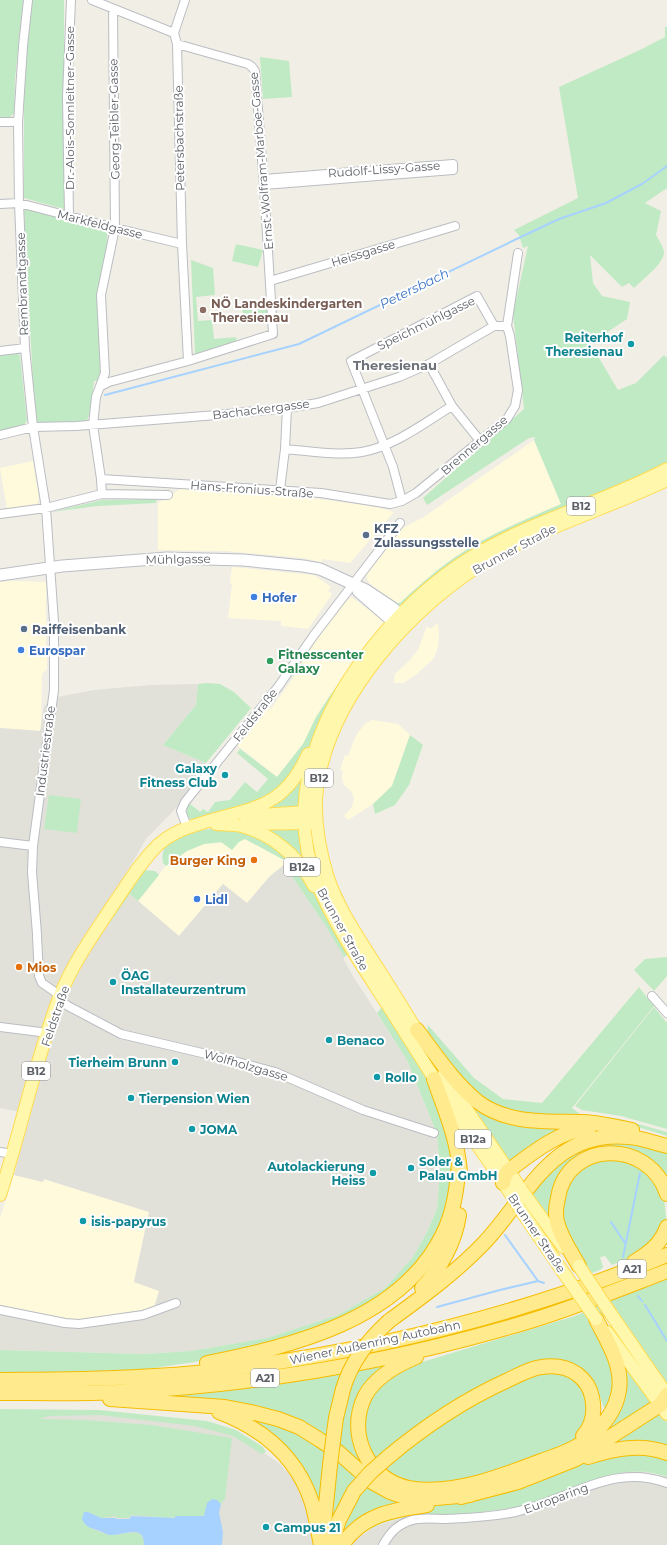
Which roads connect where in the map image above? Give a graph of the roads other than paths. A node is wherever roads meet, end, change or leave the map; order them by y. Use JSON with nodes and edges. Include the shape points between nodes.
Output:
{"nodes":[{"id":1,"x":28,"y":0,"type":"edge"},
{"id":2,"x":70,"y":0,"type":"edge"},
{"id":3,"x":92,"y":0,"type":"edge"},
{"id":4,"x":185,"y":0,"type":"edge"},
{"id":5,"x":105,"y":3,"type":"edge"},
{"id":6,"x":113,"y":9,"type":"junction"},
{"id":7,"x":174,"y":33,"type":"junction"},
{"id":8,"x":177,"y":44,"type":"junction"},
{"id":9,"x":0,"y":122,"type":"edge"},
{"id":10,"x":18,"y":122,"type":"junction"},
{"id":11,"x":264,"y":182,"type":"junction"},
{"id":12,"x":19,"y":203,"type":"junction"},
{"id":13,"x":0,"y":204,"type":"edge"},
{"id":14,"x":69,"y":215,"type":"junction"},
{"id":15,"x":455,"y":226,"type":"dead end"},
{"id":16,"x":115,"y":228,"type":"junction"},
{"id":17,"x":182,"y":244,"type":"junction"},
{"id":18,"x":518,"y":254,"type":"dead end"},
{"id":19,"x":270,"y":276,"type":"junction"},
{"id":20,"x":494,"y":326,"type":"junction"},
{"id":21,"x":507,"y":326,"type":"junction"},
{"id":22,"x":25,"y":348,"type":"junction"},
{"id":23,"x":0,"y":351,"type":"edge"},
{"id":24,"x":188,"y":360,"type":"junction"},
{"id":25,"x":429,"y":364,"type":"junction"},
{"id":26,"x":101,"y":386,"type":"junction"},
{"id":27,"x":362,"y":389,"type":"junction"},
{"id":28,"x":452,"y":406,"type":"junction"},
{"id":29,"x":287,"y":408,"type":"junction"},
{"id":30,"x":93,"y":424,"type":"junction"},
{"id":31,"x":33,"y":427,"type":"junction"},
{"id":32,"x":0,"y":435,"type":"edge"},
{"id":33,"x":481,"y":442,"type":"junction"},
{"id":34,"x":384,"y":446,"type":"junction"},
{"id":35,"x":285,"y":449,"type":"junction"},
{"id":36,"x":667,"y":469,"type":"edge"},
{"id":37,"x":101,"y":479,"type":"junction"},
{"id":38,"x":667,"y":480,"type":"edge"},
{"id":39,"x":280,"y":490,"type":"junction"},
{"id":40,"x":102,"y":494,"type":"junction"},
{"id":41,"x":168,"y":495,"type":"dead end"},
{"id":42,"x":402,"y":501,"type":"junction"},
{"id":43,"x":46,"y":508,"type":"junction"},
{"id":44,"x":0,"y":514,"type":"edge"},
{"id":45,"x":400,"y":523,"type":"dead end"},
{"id":46,"x":51,"y":568,"type":"junction"},
{"id":47,"x":0,"y":575,"type":"edge"},
{"id":48,"x":352,"y":584,"type":"junction"},
{"id":49,"x":399,"y":622,"type":"junction"},
{"id":50,"x":317,"y":741,"type":"junction"},
{"id":51,"x":309,"y":820,"type":"junction"},
{"id":52,"x":214,"y":822,"type":"junction"},
{"id":53,"x":187,"y":827,"type":"junction"},
{"id":54,"x":0,"y":842,"type":"edge"},
{"id":55,"x":33,"y":846,"type":"junction"},
{"id":56,"x":354,"y":952,"type":"junction"},
{"id":57,"x":652,"y":996,"type":"dead end"},
{"id":58,"x":59,"y":997,"type":"junction"},
{"id":59,"x":667,"y":1013,"type":"edge"},
{"id":60,"x":0,"y":1027,"type":"edge"},
{"id":61,"x":417,"y":1030,"type":"junction"},
{"id":62,"x":48,"y":1033,"type":"junction"},
{"id":63,"x":434,"y":1078,"type":"junction"},
{"id":64,"x":610,"y":1126,"type":"junction"},
{"id":65,"x":434,"y":1133,"type":"dead end"},
{"id":66,"x":667,"y":1141,"type":"edge"},
{"id":67,"x":667,"y":1146,"type":"edge"},
{"id":68,"x":0,"y":1152,"type":"edge"},
{"id":69,"x":12,"y":1154,"type":"junction"},
{"id":70,"x":459,"y":1163,"type":"junction"},
{"id":71,"x":506,"y":1177,"type":"junction"},
{"id":72,"x":667,"y":1194,"type":"edge"},
{"id":73,"x":0,"y":1195,"type":"edge"},
{"id":74,"x":521,"y":1202,"type":"junction"},
{"id":75,"x":667,"y":1227,"type":"edge"},
{"id":76,"x":667,"y":1255,"type":"edge"},
{"id":77,"x":579,"y":1266,"type":"junction"},
{"id":78,"x":667,"y":1271,"type":"edge"},
{"id":79,"x":597,"y":1282,"type":"junction"},
{"id":80,"x":176,"y":1303,"type":"dead end"},
{"id":81,"x":0,"y":1310,"type":"edge"},
{"id":82,"x":596,"y":1319,"type":"junction"},
{"id":83,"x":389,"y":1321,"type":"junction"},
{"id":84,"x":442,"y":1346,"type":"junction"},
{"id":85,"x":146,"y":1377,"type":"junction"},
{"id":86,"x":0,"y":1380,"type":"edge"},
{"id":87,"x":0,"y":1393,"type":"edge"},
{"id":88,"x":86,"y":1393,"type":"junction"},
{"id":89,"x":665,"y":1403,"type":"edge"},
{"id":90,"x":202,"y":1406,"type":"junction"},
{"id":91,"x":667,"y":1453,"type":"edge"},
{"id":92,"x":576,"y":1459,"type":"junction"},
{"id":93,"x":543,"y":1460,"type":"junction"},
{"id":94,"x":667,"y":1483,"type":"edge"},
{"id":95,"x":470,"y":1495,"type":"junction"},
{"id":96,"x":321,"y":1545,"type":"edge"},
{"id":97,"x":331,"y":1545,"type":"edge"},
{"id":98,"x":342,"y":1545,"type":"edge"},
{"id":99,"x":383,"y":1545,"type":"edge"}],
"edges":[{"from":1,"to":10,"type":"street","name":"Rembrandtgasse"},
{"from":2,"to":14,"type":"street","name":"Dr.-Alois-Sonnleitner-Gasse","via":[[67,97]]},
{"from":3,"to":5,"type":"street"},
{"from":4,"to":7,"type":"street"},
{"from":5,"to":6,"type":"street"},
{"from":6,"to":7,"type":"street"},
{"from":6,"to":16,"type":"street","name":"Georg-Teibler-Gasse"},
{"from":7,"to":8,"type":"street","name":"Petersbachstraße"},
{"from":8,"to":11,"type":"street","name":"Ernst-Wolfram-Marboe-Gasse","via":[[252,67],[255,71]]},
{"from":8,"to":17,"type":"street","name":"Petersbachstraße"},
{"from":9,"to":10,"type":"street"},
{"from":10,"to":12,"type":"street","name":"Rembrandtgasse"},
{"from":11,"to":11,"type":"street","name":"Rudolf-Lissy-Gasse","via":[[453,170],[453,164]]},
{"from":11,"to":19,"type":"street","name":"Ernst-Wolfram-Marboe-Gasse"},
{"from":12,"to":13,"type":"street","name":"Markfeldgasse"},
{"from":12,"to":14,"type":"street","name":"Markfeldgasse"},
{"from":12,"to":22,"type":"street","name":"Rembrandtgasse"},
{"from":14,"to":16,"type":"street","name":"Markfeldgasse"},
{"from":15,"to":19,"type":"street","name":"Heissgasse"},
{"from":16,"to":17,"type":"street","name":"Markfeldgasse"},
{"from":16,"to":26,"type":"street","name":"Georg-Teibler-Gasse","via":[[101,295],[105,373]]},
{"from":17,"to":24,"type":"street","name":"Petersbachstraße"},
{"from":18,"to":21,"type":"street","name":"Brennergasse"},
{"from":19,"to":24,"type":"street","name":"Ernst-Wolfram-Marboe-Gasse","via":[[273,334]]},
{"from":20,"to":21,"type":"street"},
{"from":20,"to":25,"type":"street","name":"Bachackergasse"},
{"from":20,"to":27,"type":"street","name":"Speichmühlgasse","via":[[478,296],[351,361]]},
{"from":21,"to":33,"type":"street","name":"Brennergasse","via":[[518,390],[515,406],[507,419]]},
{"from":22,"to":23,"type":"street"},
{"from":22,"to":31,"type":"street","name":"Rembrandtgasse"},
{"from":24,"to":26,"type":"street"},
{"from":25,"to":27,"type":"street","name":"Bachackergasse"},
{"from":25,"to":28,"type":"street"},
{"from":26,"to":30,"type":"street","name":"Georg-Teibler-Gasse","via":[[96,397]]},
{"from":27,"to":29,"type":"street","name":"Bachackergasse","via":[[318,403]]},
{"from":27,"to":34,"type":"street"},
{"from":28,"to":33,"type":"street"},
{"from":28,"to":34,"type":"street"},
{"from":29,"to":30,"type":"street","name":"Bachackergasse"},
{"from":29,"to":35,"type":"street"},
{"from":30,"to":31,"type":"street","name":"Bachackergasse"},
{"from":30,"to":37,"type":"street","name":"Georg-Teibler-Gasse"},
{"from":31,"to":32,"type":"street","name":"Bachackergasse"},
{"from":31,"to":43,"type":"street","name":"Rembrandtgasse"},
{"from":33,"to":42,"type":"street","name":"Brennergasse"},
{"from":34,"to":35,"type":"street","via":[[362,452],[340,453]]},
{"from":34,"to":42,"type":"street","via":[[393,467]]},
{"from":35,"to":39,"type":"street"},
{"from":36,"to":49,"type":"main road","name":"Brunner Straße","number":"B12","via":[[479,553],[426,591]]},
{"from":37,"to":39,"type":"street","name":"Hans-Fronius-Straße"},
{"from":37,"to":40,"type":"street","name":"Georg-Teibler-Gasse"},
{"from":38,"to":49,"type":"main road","name":"Brunner Straße","number":"B12","via":[[524,540],[494,557]]},
{"from":39,"to":42,"type":"street","name":"Hans-Fronius-Straße","via":[[321,493],[390,504]]},
{"from":40,"to":41,"type":"street"},
{"from":40,"to":43,"type":"street"},
{"from":43,"to":44,"type":"street"},
{"from":43,"to":46,"type":"street","name":"Rembrandtgasse"},
{"from":45,"to":48,"type":"street","name":"Feldstraße"},
{"from":46,"to":47,"type":"street","name":"Mühlgasse"},
{"from":46,"to":48,"type":"street","name":"Mühlgasse","via":[[167,558],[243,560],[320,569]]},
{"from":46,"to":55,"type":"street","name":"Industriestraße","via":[[54,690]]},
{"from":48,"to":49,"type":"street","name":"Mühlgasse","via":[[362,595]]},
{"from":48,"to":53,"type":"street","name":"Feldstraße","via":[[278,687],[185,802],[181,811]]},
{"from":49,"to":50,"type":"main road","name":"Brunner Straße","number":"B12","via":[[366,656],[350,678],[330,711]]},
{"from":49,"to":51,"type":"main road","name":"Brunner Straße","number":"B12","via":[[335,724]]},
{"from":50,"to":51,"type":"main road","name":"Brunner Straße","number":"B12","via":[[308,778]]},
{"from":50,"to":52,"type":"main road","via":[[312,745],[296,777],[274,799],[251,810]]},
{"from":51,"to":52,"type":"main road","via":[[242,816]]},
{"from":51,"to":56,"type":"main road","name":"Brunner Straße","number":"B12a","via":[[310,854],[317,881]]},
{"from":51,"to":61,"type":"main road","name":"Brunner Straße","number":"B12a","via":[[334,894],[356,934]]},
{"from":52,"to":53,"type":"main road","name":"Feldstraße"},
{"from":52,"to":56,"type":"main road","number":"B12a","via":[[259,832],[286,850],[304,870],[340,937]]},
{"from":53,"to":58,"type":"main road","name":"Feldstraße","number":"B12","via":[[160,843],[135,872],[76,962]]},
{"from":54,"to":55,"type":"street"},
{"from":55,"to":58,"type":"street","name":"Industriestraße","via":[[32,872],[39,976],[42,983]]},
{"from":56,"to":63,"type":"main road","name":"Brunner Straße","number":"B12a"},
{"from":57,"to":59,"type":"street"},
{"from":58,"to":62,"type":"main road","name":"Feldstraße","number":"B12"},
{"from":58,"to":65,"type":"street","name":"Wolfholzgasse","via":[[68,1006],[121,1034],[275,1072],[341,1102]]},
{"from":60,"to":62,"type":"street"},
{"from":61,"to":64,"type":"highway","via":[[464,1090],[479,1103],[496,1112],[536,1121],[586,1122]]},
{"from":61,"to":71,"type":"main road","name":"Brunner Straße","number":"B12a"},
{"from":62,"to":69,"type":"main road","name":"Feldstraße","number":"B12"},
{"from":63,"to":70,"type":"highway","via":[[454,1136]]},
{"from":63,"to":71,"type":"main road","name":"Brunner Straße","number":"B12a"},
{"from":64,"to":66,"type":"highway","via":[[637,1131]]},
{"from":64,"to":71,"type":"highway","via":[[577,1130],[559,1137],[539,1149]]},
{"from":67,"to":83,"type":"highway","via":[[640,1139],[610,1136],[576,1144],[563,1152],[550,1162],[508,1215],[458,1268]]},
{"from":68,"to":69,"type":"street"},
{"from":69,"to":73,"type":"main road","name":"Feldstraße","number":"B12"},
{"from":70,"to":83,"type":"highway","via":[[461,1188],[458,1217],[444,1259],[432,1278]]},
{"from":70,"to":85,"type":"highway","via":[[451,1215],[443,1234],[421,1269],[385,1300],[329,1330],[291,1343]]},
{"from":71,"to":74,"type":"main road","name":"Brunner Straße","number":"B12a"},
{"from":71,"to":74,"type":"main road","name":"Brunner Straße","number":"B12a","bridge":true,"via":[[521,1189]]},
{"from":72,"to":77,"type":"highway","via":[[650,1166],[630,1156],[608,1153],[586,1159],[576,1166],[562,1183],[556,1206],[561,1234]]},
{"from":74,"to":77,"type":"main road","name":"Brunner Straße","number":"B12a"},
{"from":74,"to":82,"type":"main road","name":"Brunner Straße","number":"B12a","bridge":true,"via":[[563,1272]]},
{"from":75,"to":79,"type":"highway","via":[[664,1236],[646,1255]]},
{"from":76,"to":79,"type":"highway","name":"Wiener Außenring Autobahn","number":"A21"},
{"from":77,"to":89,"type":"main road","name":"Brunner Straße","number":"B12a","bridge":true},
{"from":78,"to":84,"type":"highway","name":"Wiener Außenring Autobahn","number":"A21","via":[[552,1314]]},
{"from":79,"to":85,"type":"highway","name":"Wiener Außenring Autobahn","number":"A21","via":[[488,1317],[412,1337],[288,1360],[197,1373]]},
{"from":80,"to":81,"type":"street","via":[[143,1315],[79,1324]]},
{"from":82,"to":89,"type":"main road","name":"Brunner Straße","number":"B12a"},
{"from":82,"to":93,"type":"highway","via":[[615,1358],[620,1375],[620,1390],[615,1406],[596,1432],[557,1456]]},
{"from":83,"to":96,"type":"highway","bridge":true,"via":[[364,1348],[343,1389],[336,1418]]},
{"from":84,"to":88,"type":"highway","name":"Wiener Außenring Autobahn","number":"A21","via":[[267,1378],[198,1386]]},
{"from":84,"to":93,"type":"highway","via":[[397,1365],[379,1379],[365,1396],[359,1412],[357,1429],[360,1446],[379,1473],[408,1488],[425,1490],[486,1481]]},
{"from":85,"to":86,"type":"highway","name":"Wiener Außenring Autobahn","number":"A21"},
{"from":87,"to":88,"type":"highway","name":"Wiener Außenring Autobahn","number":"A21"},
{"from":88,"to":90,"type":"highway","via":[[113,1400]]},
{"from":89,"to":92,"type":"highway"},
{"from":90,"to":95,"type":"highway","via":[[251,1412],[299,1427],[338,1452],[372,1482],[407,1498],[436,1499]]},
{"from":90,"to":96,"type":"highway","via":[[245,1422],[262,1433],[289,1459],[312,1503]]},
{"from":91,"to":92,"type":"highway","via":[[630,1448],[610,1450]]},
{"from":92,"to":95,"type":"highway","via":[[518,1482]]},
{"from":93,"to":97,"type":"highway","bridge":true,"via":[[579,1439],[593,1420],[594,1405],[591,1391],[583,1379],[572,1370],[557,1366],[526,1372],[487,1390],[424,1428],[370,1473],[354,1491],[339,1520]]},
{"from":94,"to":99,"type":"street","name":"Europaring","via":[[654,1478],[616,1478],[516,1512],[490,1516],[410,1520],[394,1529]]},
{"from":95,"to":98,"type":"highway","via":[[385,1512],[358,1527]]}]}
